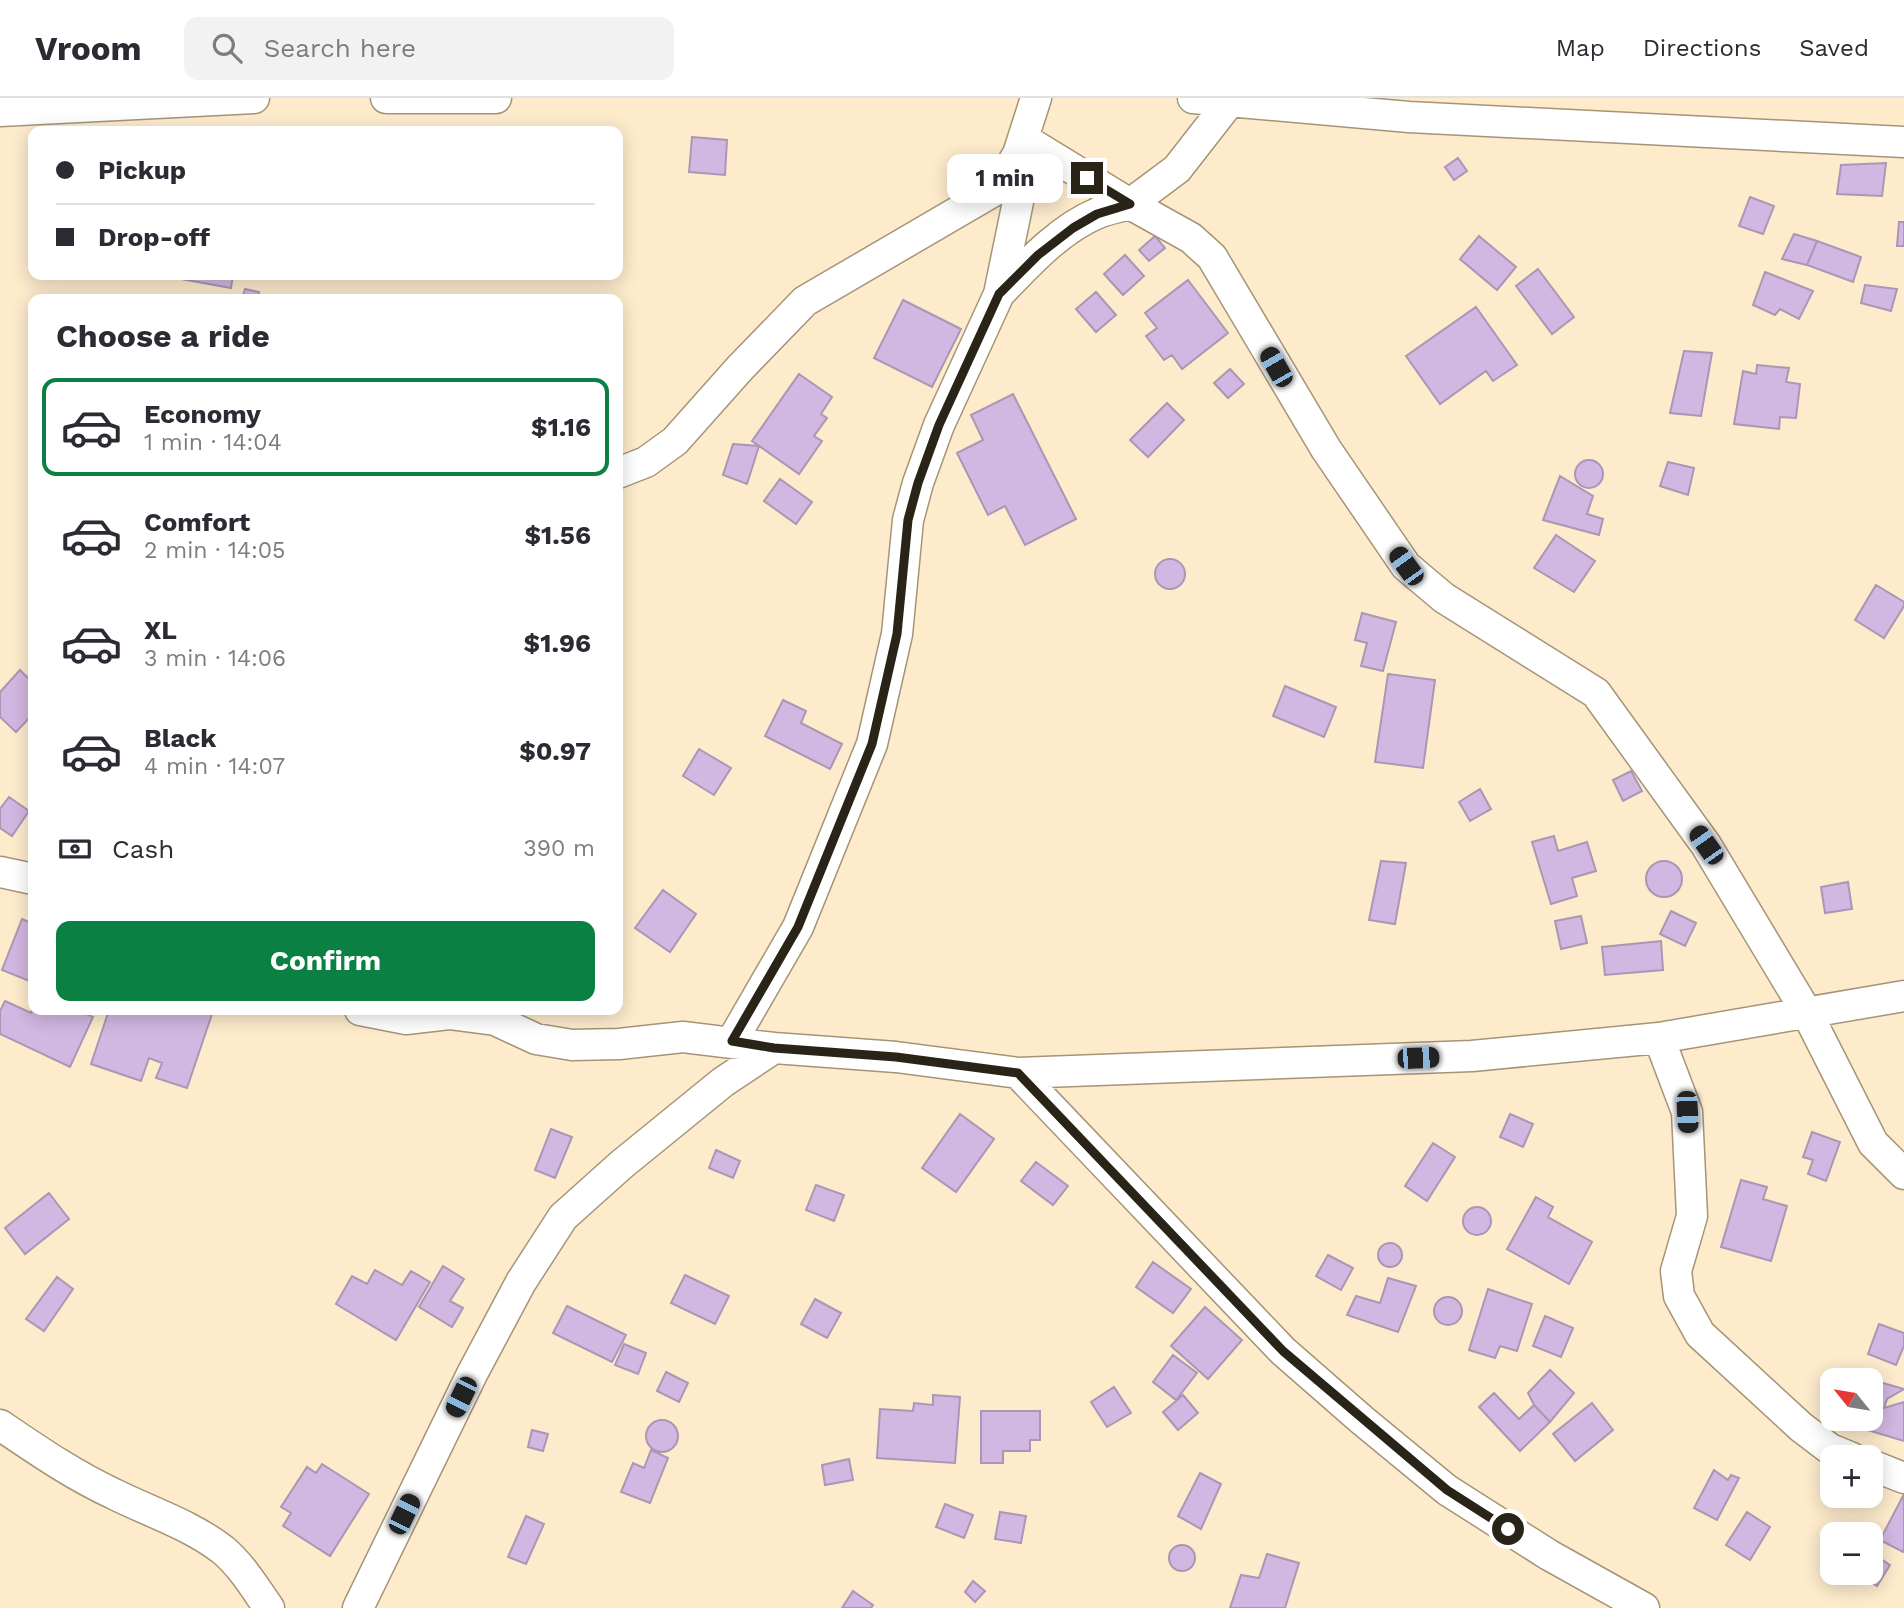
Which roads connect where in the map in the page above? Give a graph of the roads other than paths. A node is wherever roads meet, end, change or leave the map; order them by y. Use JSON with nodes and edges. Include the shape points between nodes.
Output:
{"nodes":[{"id":1,"x":254,"y":98,"type":"edge"},
{"id":2,"x":386,"y":98,"type":"edge"},
{"id":3,"x":496,"y":98,"type":"edge"},
{"id":4,"x":1036,"y":98,"type":"edge"},
{"id":5,"x":1193,"y":98,"type":"edge"},
{"id":6,"x":1230,"y":101,"type":"junction"},
{"id":7,"x":4,"y":106,"type":"edge"},
{"id":8,"x":1904,"y":142,"type":"edge"},
{"id":9,"x":1021,"y":146,"type":"junction"},
{"id":10,"x":1130,"y":204,"type":"junction"},
{"id":11,"x":999,"y":294,"type":"junction"},
{"id":12,"x":623,"y":471,"type":"edge"},
{"id":13,"x":0,"y":872,"type":"edge"},
{"id":14,"x":28,"y":878,"type":"edge"},
{"id":15,"x":1904,"y":996,"type":"edge"},
{"id":16,"x":1807,"y":1013,"type":"junction"},
{"id":17,"x":386,"y":1015,"type":"edge"},
{"id":18,"x":441,"y":1015,"type":"edge"},
{"id":19,"x":457,"y":1015,"type":"edge"},
{"id":20,"x":1660,"y":1038,"type":"junction"},
{"id":21,"x":732,"y":1041,"type":"junction"},
{"id":22,"x":774,"y":1048,"type":"junction"},
{"id":23,"x":1018,"y":1073,"type":"junction"},
{"id":24,"x":1904,"y":1174,"type":"edge"},
{"id":25,"x":0,"y":1425,"type":"edge"},
{"id":26,"x":1825,"y":1445,"type":"edge"},
{"id":27,"x":1883,"y":1470,"type":"edge"},
{"id":28,"x":1904,"y":1478,"type":"edge"},
{"id":29,"x":270,"y":1608,"type":"edge"},
{"id":30,"x":358,"y":1608,"type":"edge"},
{"id":31,"x":1644,"y":1608,"type":"edge"}],
"edges":[{"from":1,"to":7,"type":"street"},
{"from":2,"to":3,"type":"street"},
{"from":4,"to":9,"type":"street"},
{"from":5,"to":6,"type":"street"},
{"from":6,"to":8,"type":"street","via":[[1409,117]]},
{"from":6,"to":10,"type":"street","via":[[1177,169]]},
{"from":9,"to":10,"type":"street"},
{"from":9,"to":11,"type":"street","via":[[1018,197]]},
{"from":9,"to":12,"type":"street","via":[[997,188],[805,301],[675,441],[646,462]]},
{"from":10,"to":11,"type":"street","via":[[1097,214],[1073,228]]},
{"from":10,"to":16,"type":"street","via":[[1191,239],[1212,257],[1320,439],[1406,566],[1444,598],[1596,693],[1706,845]]},
{"from":11,"to":21,"type":"street","via":[[939,425],[918,483],[908,520],[897,634],[872,744],[798,927]]},
{"from":13,"to":14,"type":"street"},
{"from":15,"to":16,"type":"street"},
{"from":16,"to":20,"type":"street"},
{"from":16,"to":24,"type":"street","via":[[1873,1143]]},
{"from":17,"to":18,"type":"street","via":[[407,1019]]},
{"from":19,"to":21,"type":"street","via":[[495,1020],[536,1039],[572,1045],[683,1037]]},
{"from":20,"to":23,"type":"street","via":[[1472,1056]]},
{"from":20,"to":26,"type":"street","via":[[1687,1112],[1692,1216],[1676,1271],[1679,1296],[1700,1334]]},
{"from":21,"to":22,"type":"street"},
{"from":22,"to":23,"type":"street"},
{"from":22,"to":30,"type":"street","via":[[723,1082],[563,1217],[515,1293],[466,1386]]},
{"from":23,"to":31,"type":"street","via":[[1283,1351],[1362,1420],[1447,1490]]},
{"from":25,"to":29,"type":"street","via":[[110,1493],[204,1536],[241,1568]]},
{"from":27,"to":28,"type":"street"}]}
